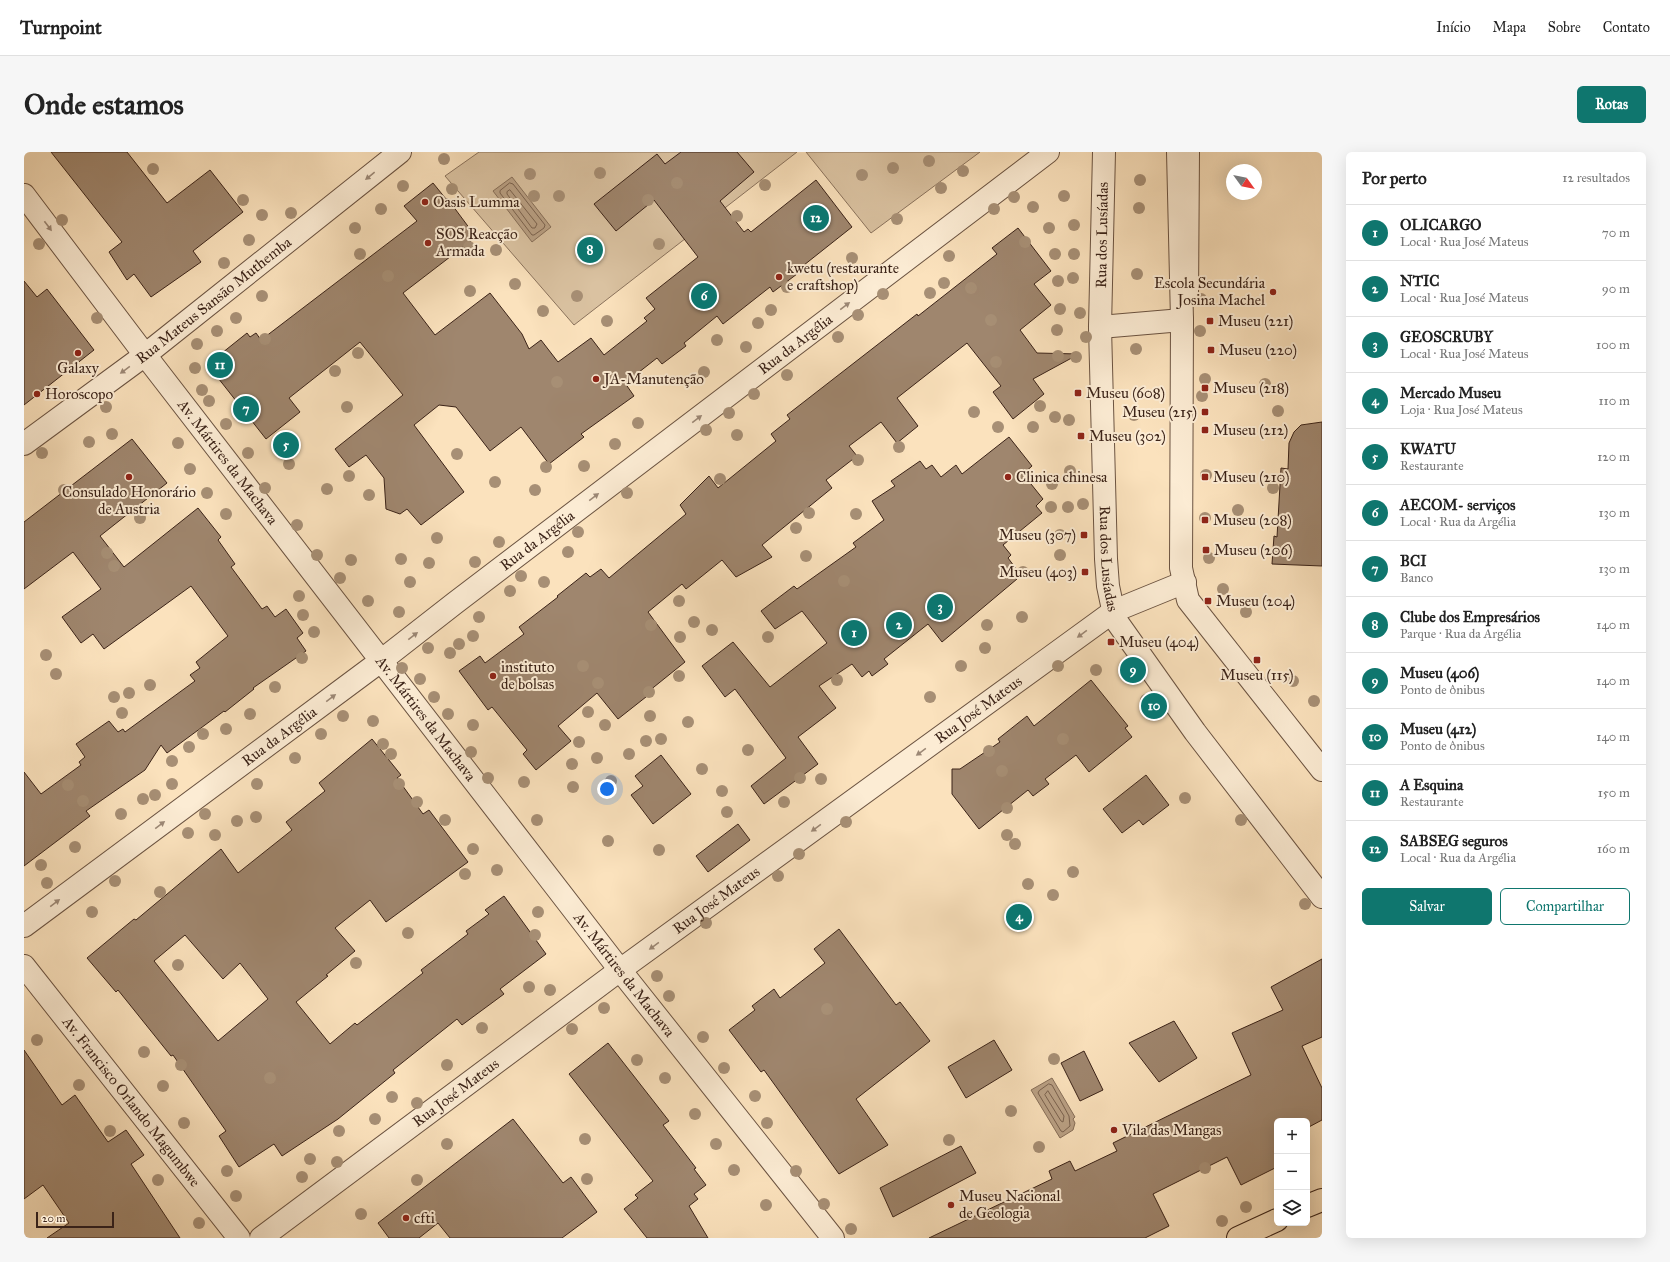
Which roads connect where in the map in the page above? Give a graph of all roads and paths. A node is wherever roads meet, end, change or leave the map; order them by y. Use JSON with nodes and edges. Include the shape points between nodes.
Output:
{"nodes":[{"id":1,"x":400,"y":152,"type":"edge"},
{"id":2,"x":1048,"y":152,"type":"edge"},
{"id":3,"x":1104,"y":152,"type":"edge"},
{"id":4,"x":1178,"y":152,"type":"edge"},
{"id":5,"x":1193,"y":152,"type":"edge"},
{"id":6,"x":24,"y":195,"type":"edge"},
{"id":7,"x":1182,"y":320,"type":"junction"},
{"id":8,"x":1100,"y":327,"type":"junction"},
{"id":9,"x":145,"y":355,"type":"junction"},
{"id":10,"x":24,"y":444,"type":"edge"},
{"id":11,"x":1184,"y":583,"type":"junction"},
{"id":12,"x":1108,"y":586,"type":"junction"},
{"id":13,"x":1114,"y":615,"type":"junction"},
{"id":14,"x":382,"y":660,"type":"junction"},
{"id":15,"x":1322,"y":756,"type":"edge"},
{"id":16,"x":1322,"y":770,"type":"edge"},
{"id":17,"x":1253,"y":807,"type":"junction"},
{"id":18,"x":1322,"y":897,"type":"edge"},
{"id":19,"x":1322,"y":900,"type":"edge"},
{"id":20,"x":24,"y":926,"type":"edge"},
{"id":21,"x":24,"y":966,"type":"edge"},
{"id":22,"x":620,"y":970,"type":"junction"},
{"id":23,"x":1322,"y":1200,"type":"edge"},
{"id":24,"x":1310,"y":1205,"type":"edge"},
{"id":25,"x":1274,"y":1221,"type":"edge"},
{"id":26,"x":239,"y":1238,"type":"edge"},
{"id":27,"x":260,"y":1238,"type":"edge"},
{"id":28,"x":833,"y":1238,"type":"edge"},
{"id":29,"x":1238,"y":1238,"type":"edge"}],
"edges":[{"from":1,"to":9,"type":"street","name":"Rua Mateus Sansão Muthemba","one_way":true},
{"from":14,"to":2,"type":"street","name":"Rua da Argélia","one_way":true},
{"from":3,"to":8,"type":"street","name":"Rua dos Lusíadas"},
{"from":3,"to":12,"type":"lane","via":[[1093,165],[1101,571]]},
{"from":4,"to":7,"type":"street"},
{"from":5,"to":11,"type":"lane","via":[[1189,558]]},
{"from":6,"to":9,"type":"street","name":"Av. Mártires da Machava","one_way":true},
{"from":7,"to":8,"type":"street"},
{"from":7,"to":11,"type":"street"},
{"from":8,"to":12,"type":"street","name":"Rua dos Lusíadas"},
{"from":9,"to":10,"type":"street","name":"Rua Mateus Sansão Muthemba","one_way":true},
{"from":9,"to":14,"type":"street","name":"Av. Mártires da Machava"},
{"from":11,"to":13,"type":"street","name":"Rua José Mateus"},
{"from":11,"to":15,"type":"lane","via":[[1195,600]]},
{"from":11,"to":16,"type":"street"},
{"from":12,"to":13,"type":"street","name":"Rua dos Lusíadas"},
{"from":13,"to":17,"type":"street","name":"Rua dos Lusíadas","via":[[1195,732]]},
{"from":13,"to":22,"type":"street","name":"Rua José Mateus","one_way":true},
{"from":20,"to":14,"type":"street","name":"Rua da Argélia","one_way":true},
{"from":14,"to":22,"type":"street","name":"Av. Mártires da Machava"},
{"from":17,"to":18,"type":"street","name":"Rua dos Lusíadas"},
{"from":17,"to":19,"type":"lane"},
{"from":21,"to":26,"type":"street","name":"Av. Francisco Orlando Magumbwe"},
{"from":22,"to":27,"type":"street","name":"Rua José Mateus"},
{"from":22,"to":28,"type":"street","name":"Av. Mártires da Machava"},
{"from":23,"to":24,"type":"main road"},
{"from":25,"to":29,"type":"main road"}]}
